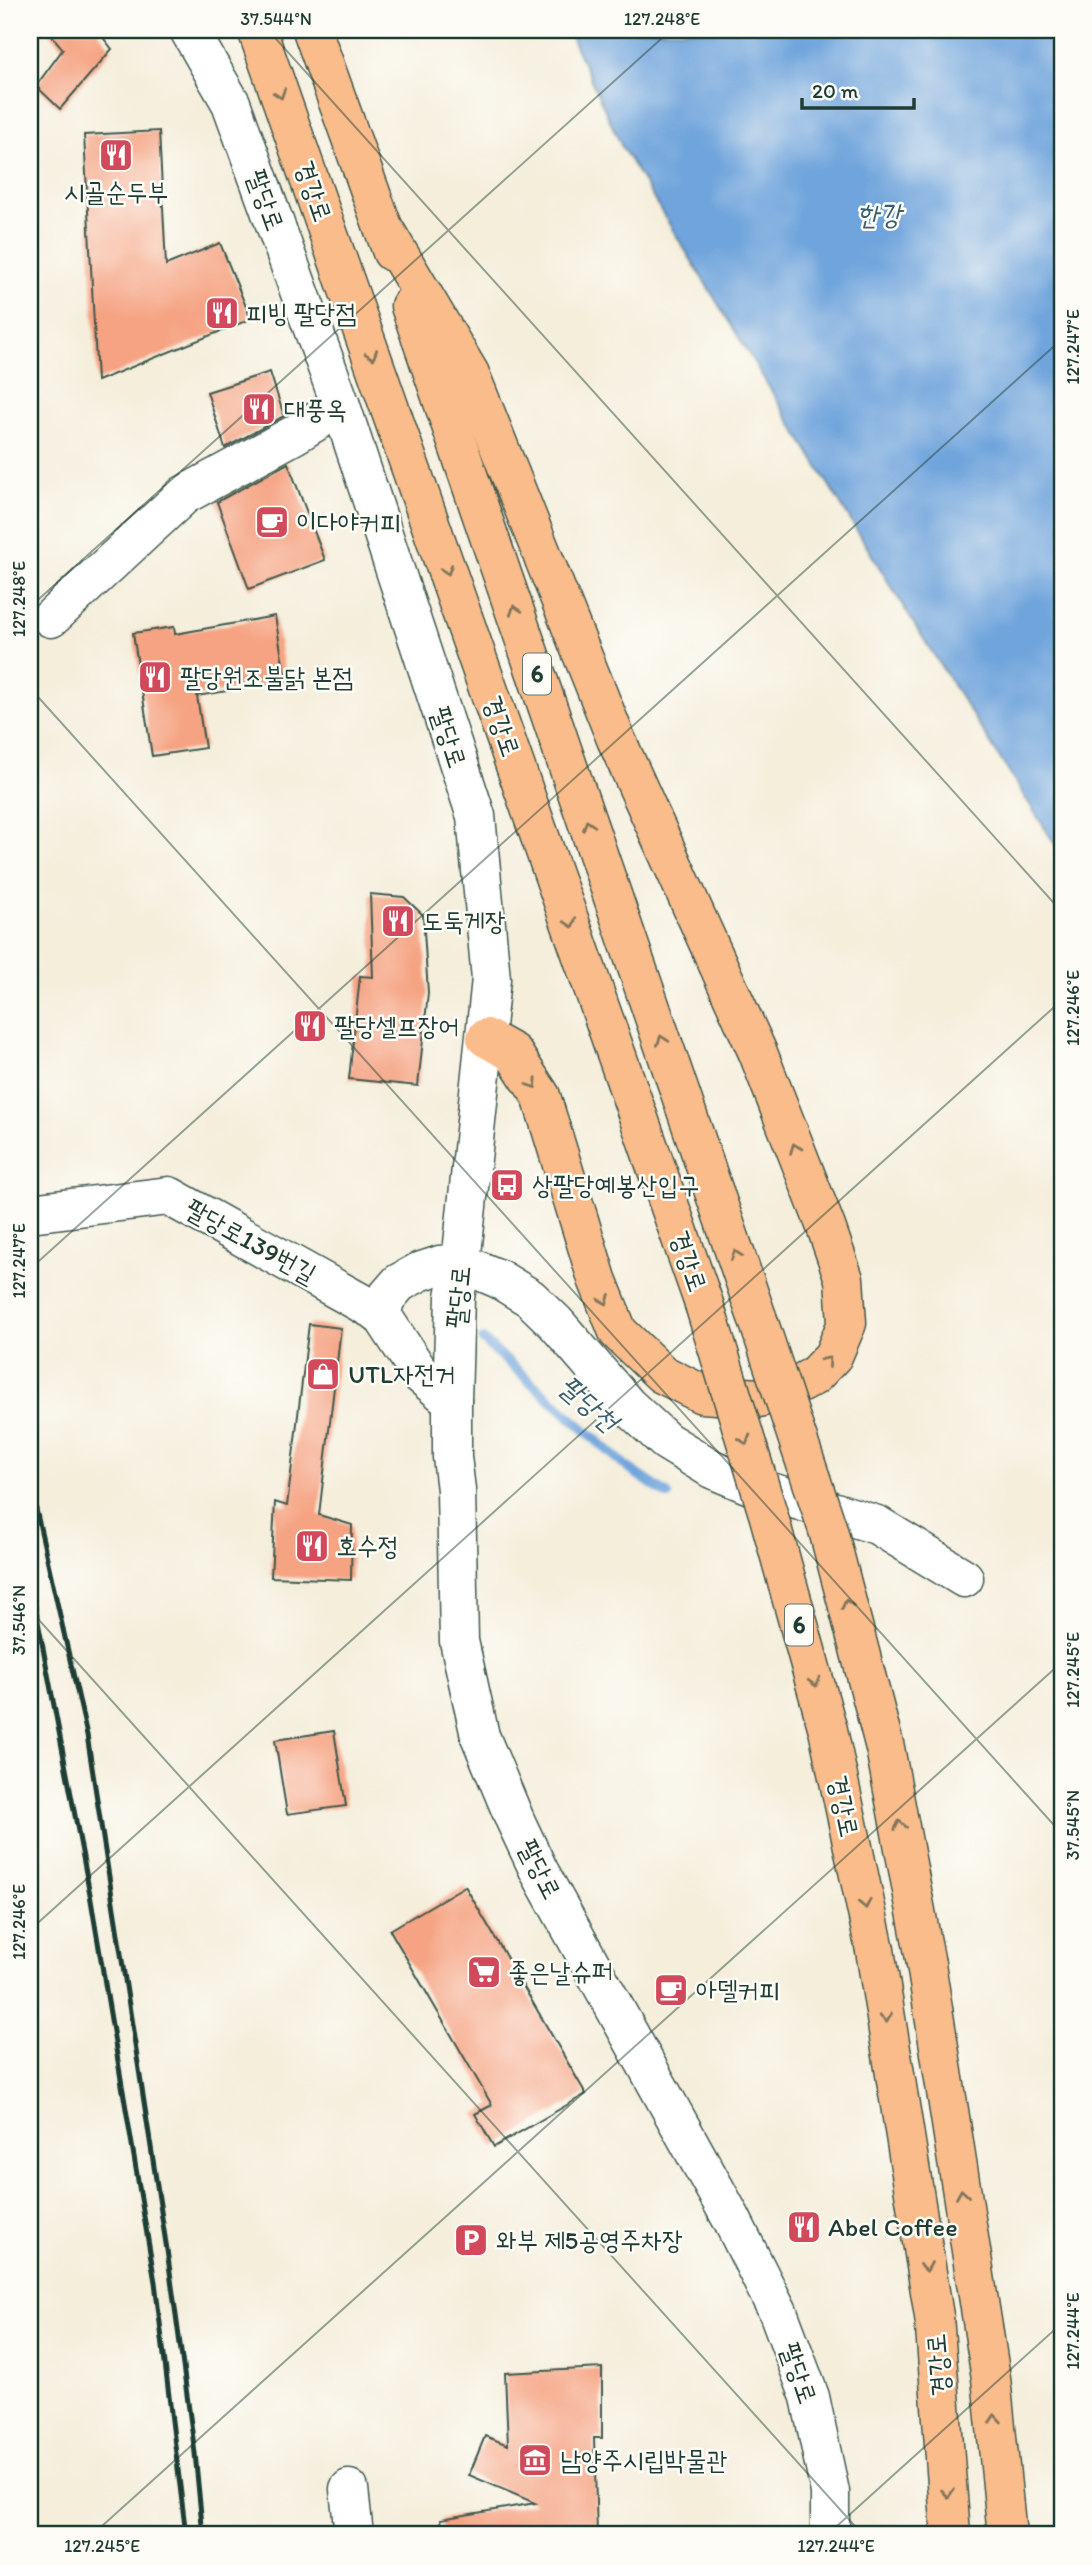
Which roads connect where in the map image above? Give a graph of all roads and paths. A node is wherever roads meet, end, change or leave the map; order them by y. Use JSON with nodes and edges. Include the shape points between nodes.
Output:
{"nodes":[{"id":1,"x":189,"y":30,"type":"edge"},
{"id":2,"x":257,"y":30,"type":"edge"},
{"id":3,"x":312,"y":30,"type":"edge"},
{"id":4,"x":383,"y":227,"type":"junction"},
{"id":5,"x":341,"y":406,"type":"junction"},
{"id":6,"x":51,"y":618,"type":"dead end"},
{"id":7,"x":486,"y":1038,"type":"junction"},
{"id":8,"x":30,"y":1213,"type":"edge"},
{"id":9,"x":458,"y":1280,"type":"junction"},
{"id":10,"x":381,"y":1314,"type":"junction"},
{"id":11,"x":452,"y":1383,"type":"junction"},
{"id":12,"x":964,"y":1578,"type":"dead end"},
{"id":13,"x":349,"y":2489,"type":"dead end"},
{"id":14,"x":354,"y":2535,"type":"edge"},
{"id":15,"x":830,"y":2535,"type":"edge"},
{"id":16,"x":951,"y":2535,"type":"edge"},
{"id":17,"x":1007,"y":2535,"type":"edge"}],
"edges":[{"from":1,"to":5,"type":"street","name":"팔당로","via":[[231,103]]},
{"from":2,"to":16,"type":"highway","name":"경강로","number":"6","one_way":true,"bridge":true,"via":[[704,1304],[769,1517],[828,1730],[875,1951],[934,2316]]},
{"from":3,"to":4,"type":"highway","name":"경강로","number":"6"},
{"from":7,"to":4,"type":"highway","one_way":true,"via":[[513,1053],[541,1096],[597,1279],[618,1332],[662,1374],[702,1394],[758,1398],[788,1390],[814,1376],[833,1356],[847,1323],[844,1279],[826,1227],[758,1053],[616,739],[470,374]]},
{"from":17,"to":4,"type":"highway","name":"경강로","number":"6","one_way":true,"bridge":true,"via":[[991,2378],[926,1964],[885,1748],[828,1530]]},
{"from":5,"to":6,"type":"street","via":[[184,495]]},
{"from":5,"to":7,"type":"street","name":"팔당로","via":[[475,816],[491,979]]},
{"from":7,"to":9,"type":"street","name":"팔당로"},
{"from":8,"to":10,"type":"street","name":"팔당로139번길","via":[[169,1196]]},
{"from":9,"to":10,"type":"street","via":[[440,1265],[419,1272],[399,1283],[386,1298]]},
{"from":9,"to":11,"type":"street","name":"팔당로"},
{"from":9,"to":12,"type":"street","via":[[499,1279],[530,1298],[627,1405],[666,1441],[712,1469],[755,1488],[877,1525]]},
{"from":10,"to":11,"type":"street","via":[[421,1375]]},
{"from":11,"to":15,"type":"street","name":"팔당로","via":[[459,1641],[480,1736],[539,1871],[778,2312],[810,2397],[830,2492]]},
{"from":13,"to":14,"type":"street"}]}
